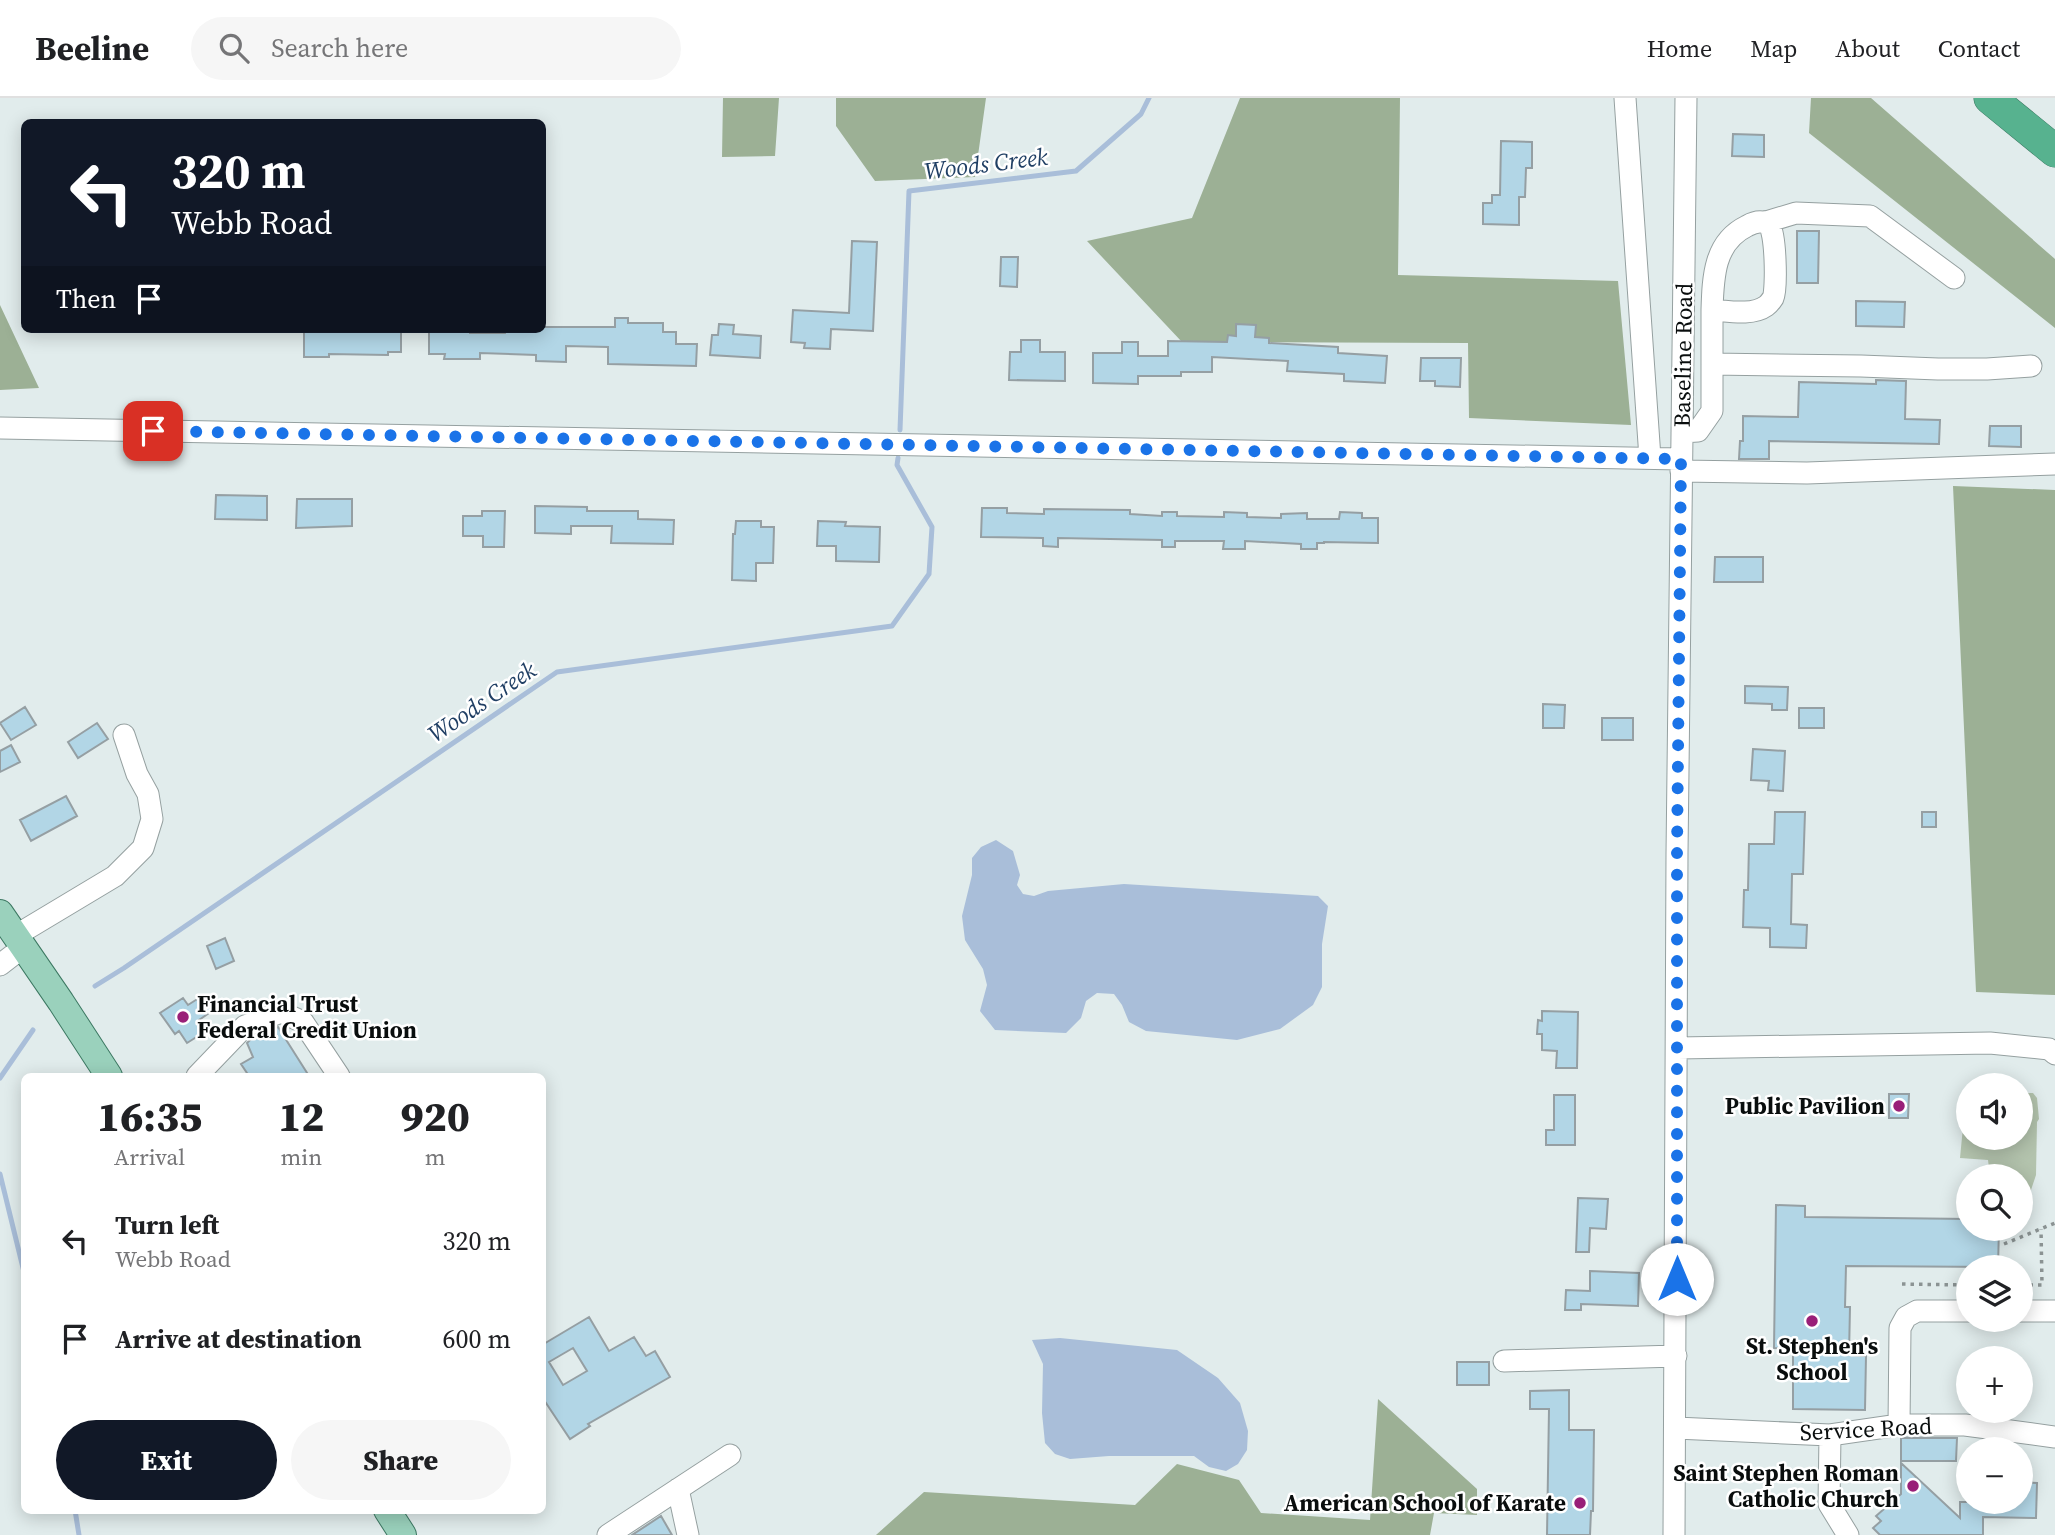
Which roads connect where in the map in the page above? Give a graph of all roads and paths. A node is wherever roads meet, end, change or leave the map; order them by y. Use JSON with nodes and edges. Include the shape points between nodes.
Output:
{"nodes":[{"id":1,"x":1625,"y":98,"type":"edge"},
{"id":2,"x":1686,"y":98,"type":"edge"},
{"id":3,"x":1990,"y":98,"type":"edge"},
{"id":4,"x":2055,"y":151,"type":"edge"},
{"id":5,"x":1766,"y":222,"type":"junction"},
{"id":6,"x":1954,"y":278,"type":"dead end"},
{"id":7,"x":1713,"y":310,"type":"junction"},
{"id":8,"x":1712,"y":364,"type":"junction"},
{"id":9,"x":2031,"y":366,"type":"dead end"},
{"id":10,"x":0,"y":428,"type":"edge"},
{"id":11,"x":1682,"y":432,"type":"junction"},
{"id":12,"x":1650,"y":458,"type":"junction"},
{"id":13,"x":2055,"y":464,"type":"edge"},
{"id":14,"x":1681,"y":465,"type":"junction"},
{"id":15,"x":124,"y":735,"type":"dead end"},
{"id":16,"x":0,"y":913,"type":"edge"},
{"id":17,"x":19,"y":942,"type":"junction"},
{"id":18,"x":0,"y":965,"type":"edge"},
{"id":19,"x":1678,"y":1048,"type":"junction"},
{"id":20,"x":2055,"y":1054,"type":"edge"},
{"id":21,"x":217,"y":1068,"type":"edge"},
{"id":22,"x":107,"y":1073,"type":"edge"},
{"id":23,"x":338,"y":1073,"type":"edge"},
{"id":24,"x":2055,"y":1223,"type":"edge"},
{"id":25,"x":2041,"y":1229,"type":"junction"},
{"id":26,"x":2004,"y":1244,"type":"dead end"},
{"id":27,"x":1902,"y":1284,"type":"dead end"},
{"id":28,"x":1956,"y":1285,"type":"edge"},
{"id":29,"x":2033,"y":1285,"type":"edge"},
{"id":30,"x":1956,"y":1311,"type":"edge"},
{"id":31,"x":2033,"y":1311,"type":"edge"},
{"id":32,"x":2055,"y":1311,"type":"edge"},
{"id":33,"x":1676,"y":1356,"type":"junction"},
{"id":34,"x":1504,"y":1361,"type":"dead end"},
{"id":35,"x":1899,"y":1425,"type":"junction"},
{"id":36,"x":1675,"y":1428,"type":"junction"},
{"id":37,"x":1830,"y":1435,"type":"junction"},
{"id":38,"x":2055,"y":1437,"type":"edge"},
{"id":39,"x":730,"y":1455,"type":"dead end"},
{"id":40,"x":678,"y":1489,"type":"junction"},
{"id":41,"x":390,"y":1514,"type":"edge"},
{"id":42,"x":403,"y":1535,"type":"edge"},
{"id":43,"x":608,"y":1535,"type":"edge"},
{"id":44,"x":688,"y":1535,"type":"edge"},
{"id":45,"x":1674,"y":1535,"type":"edge"},
{"id":46,"x":1848,"y":1535,"type":"edge"}],
"edges":[{"from":1,"to":12,"type":"street","name":"Baseline Road"},
{"from":2,"to":11,"type":"street","name":"Baseline Road"},
{"from":3,"to":4,"type":"highway"},
{"from":5,"to":6,"type":"street","via":[[1796,213],[1870,216]]},
{"from":5,"to":7,"type":"street","via":[[1740,229],[1722,247]]},
{"from":5,"to":7,"type":"street","via":[[1774,237],[1774,296],[1765,306],[1749,312]]},
{"from":7,"to":8,"type":"street"},
{"from":8,"to":9,"type":"street","via":[[1938,369]]},
{"from":8,"to":11,"type":"street","via":[[1712,411],[1698,431]]},
{"from":10,"to":12,"type":"street"},
{"from":11,"to":14,"type":"street","name":"Baseline Road"},
{"from":12,"to":14,"type":"street"},
{"from":13,"to":14,"type":"street","via":[[1807,473]]},
{"from":14,"to":19,"type":"street","name":"Baseline Road"},
{"from":15,"to":17,"type":"street","via":[[148,794],[152,819],[143,848],[115,876]]},
{"from":16,"to":17,"type":"main road"},
{"from":17,"to":18,"type":"street"},
{"from":17,"to":22,"type":"main road"},
{"from":19,"to":20,"type":"street","via":[[1990,1043],[2049,1049]]},
{"from":19,"to":33,"type":"street","name":"Baseline Road"},
{"from":21,"to":23,"type":"street","via":[[245,1026],[281,1012],[303,1022]]},
{"from":24,"to":25,"type":"path"},
{"from":25,"to":26,"type":"path"},
{"from":25,"to":29,"type":"path","via":[[2042,1285]]},
{"from":27,"to":28,"type":"path"},
{"from":30,"to":35,"type":"street","via":[[1917,1311],[1906,1317],[1900,1328]]},
{"from":31,"to":32,"type":"street"},
{"from":33,"to":34,"type":"street"},
{"from":33,"to":36,"type":"street","name":"Baseline Road"},
{"from":35,"to":37,"type":"street","name":"Service Road"},
{"from":35,"to":38,"type":"street","name":"Service Road","via":[[1965,1425]]},
{"from":36,"to":37,"type":"street","name":"Service Road"},
{"from":36,"to":45,"type":"street","name":"Baseline Road"},
{"from":37,"to":46,"type":"street","via":[[1829,1504]]},
{"from":39,"to":40,"type":"street"},
{"from":40,"to":43,"type":"street"},
{"from":40,"to":44,"type":"street"},
{"from":41,"to":42,"type":"main road"}]}
